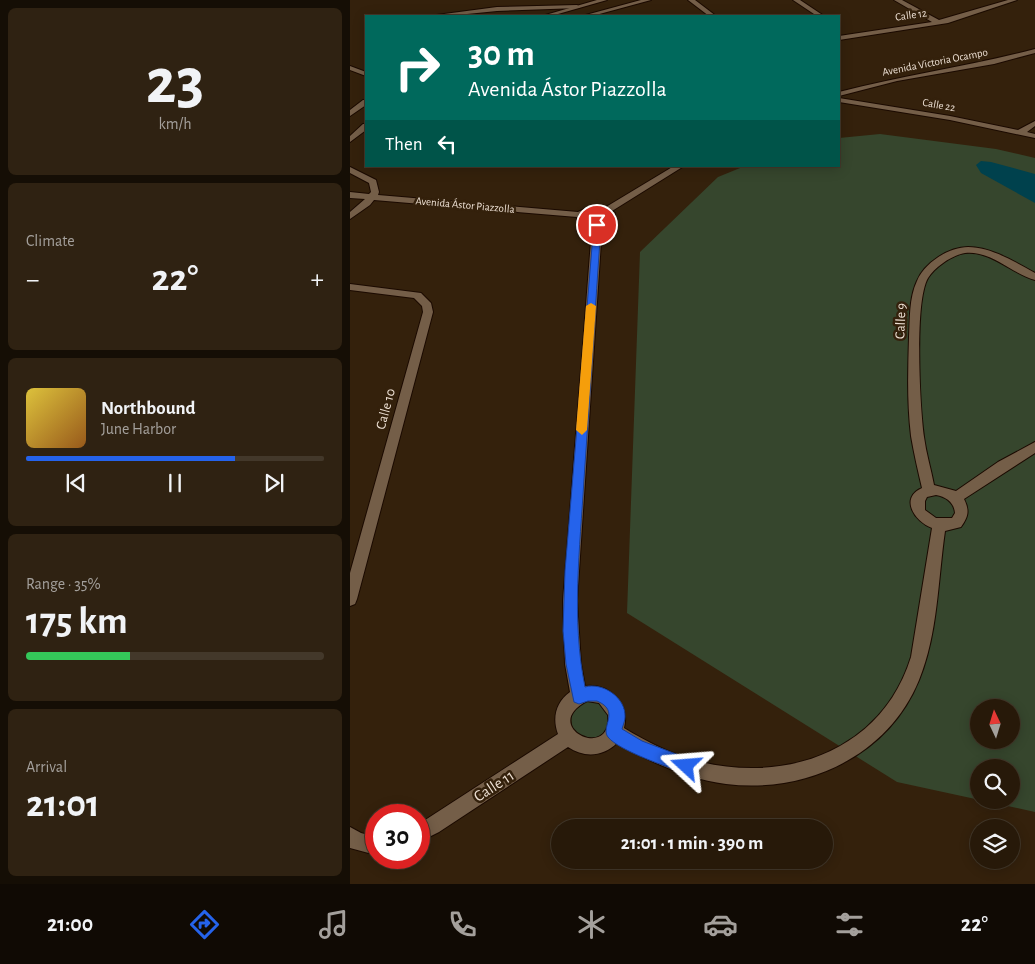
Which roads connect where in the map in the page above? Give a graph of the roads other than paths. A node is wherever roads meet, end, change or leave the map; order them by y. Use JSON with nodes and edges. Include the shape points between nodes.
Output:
{"nodes":[{"id":1,"x":604,"y":0,"type":"edge"},
{"id":2,"x":648,"y":0,"type":"edge"},
{"id":3,"x":691,"y":0,"type":"edge"},
{"id":4,"x":796,"y":0,"type":"edge"},
{"id":5,"x":897,"y":0,"type":"edge"},
{"id":6,"x":1014,"y":0,"type":"edge"},
{"id":7,"x":1002,"y":1,"type":"edge"},
{"id":8,"x":577,"y":7,"type":"junction"},
{"id":9,"x":602,"y":14,"type":"edge"},
{"id":10,"x":441,"y":15,"type":"edge"},
{"id":11,"x":549,"y":15,"type":"edge"},
{"id":12,"x":712,"y":15,"type":"edge"},
{"id":13,"x":819,"y":15,"type":"edge"},
{"id":14,"x":939,"y":22,"type":"junction"},
{"id":15,"x":840,"y":29,"type":"edge"},
{"id":16,"x":851,"y":36,"type":"junction"},
{"id":17,"x":840,"y":38,"type":"edge"},
{"id":18,"x":1035,"y":51,"type":"edge"},
{"id":19,"x":350,"y":68,"type":"edge"},
{"id":20,"x":365,"y":74,"type":"edge"},
{"id":21,"x":840,"y":94,"type":"edge"},
{"id":22,"x":840,"y":100,"type":"edge"},
{"id":23,"x":365,"y":103,"type":"edge"},
{"id":24,"x":350,"y":114,"type":"edge"},
{"id":25,"x":1035,"y":123,"type":"edge"},
{"id":26,"x":365,"y":128,"type":"edge"},
{"id":27,"x":1019,"y":133,"type":"junction"},
{"id":28,"x":1035,"y":136,"type":"edge"},
{"id":29,"x":350,"y":140,"type":"edge"},
{"id":30,"x":678,"y":167,"type":"edge"},
{"id":31,"x":350,"y":170,"type":"edge"},
{"id":32,"x":350,"y":195,"type":"edge"},
{"id":33,"x":372,"y":197,"type":"junction"},
{"id":34,"x":607,"y":210,"type":"junction"},
{"id":35,"x":350,"y":216,"type":"edge"},
{"id":36,"x":581,"y":216,"type":"junction"},
{"id":37,"x":597,"y":225,"type":"junction"},
{"id":38,"x":1035,"y":277,"type":"edge"},
{"id":39,"x":350,"y":286,"type":"edge"},
{"id":40,"x":1035,"y":447,"type":"edge"},
{"id":41,"x":929,"y":491,"type":"junction"},
{"id":42,"x":956,"y":498,"type":"junction"},
{"id":43,"x":939,"y":526,"type":"junction"},
{"id":44,"x":350,"y":599,"type":"edge"},
{"id":45,"x":579,"y":697,"type":"junction"},
{"id":46,"x":614,"y":732,"type":"junction"},
{"id":47,"x":568,"y":737,"type":"junction"},
{"id":48,"x":430,"y":828,"type":"edge"},
{"id":49,"x":350,"y":836,"type":"edge"},
{"id":50,"x":365,"y":843,"type":"edge"}],
"edges":[{"from":1,"to":8,"type":"street"},
{"from":2,"to":9,"type":"street"},
{"from":3,"to":12,"type":"street"},
{"from":4,"to":13,"type":"street"},
{"from":5,"to":14,"type":"street"},
{"from":6,"to":7,"type":"street","name":"Calle 12"},
{"from":7,"to":14,"type":"street","name":"Calle 12"},
{"from":8,"to":10,"type":"street","via":[[497,9]]},
{"from":8,"to":11,"type":"street"},
{"from":14,"to":16,"type":"street","name":"Calle 12"},
{"from":15,"to":16,"type":"street"},
{"from":16,"to":17,"type":"street","name":"Calle 12"},
{"from":18,"to":21,"type":"street","name":"Avenida Victoria Ocampo"},
{"from":19,"to":20,"type":"street"},
{"from":22,"to":27,"type":"street","name":"Calle 22","via":[[931,114]]},
{"from":23,"to":24,"type":"street"},
{"from":25,"to":27,"type":"street"},
{"from":26,"to":29,"type":"street"},
{"from":27,"to":28,"type":"street","name":"Calle 22"},
{"from":30,"to":34,"type":"street"},
{"from":31,"to":33,"type":"street","via":[[373,182],[375,192]]},
{"from":32,"to":33,"type":"street","name":"Avenida Ástor Piazzolla"},
{"from":33,"to":35,"type":"street"},
{"from":33,"to":36,"type":"street","name":"Avenida Ástor Piazzolla"},
{"from":34,"to":36,"type":"street","name":"Avenida Ástor Piazzolla","via":[[594,208]]},
{"from":34,"to":37,"type":"street","via":[[610,218],[606,223]]},
{"from":36,"to":37,"type":"street","name":"Avenida Ástor Piazzolla","via":[[584,223]]},
{"from":37,"to":45,"type":"street","via":[[570,601],[573,664]]},
{"from":38,"to":41,"type":"street","name":"Calle 9","via":[[988,255],[963,250],[948,257],[921,280],[916,302],[915,413],[918,444]]},
{"from":39,"to":44,"type":"street","name":"Calle 10","via":[[417,295],[427,305],[428,312]]},
{"from":40,"to":42,"type":"street"},
{"from":41,"to":42,"type":"street","via":[[943,491]]},
{"from":41,"to":43,"type":"street","via":[[919,498],[918,510],[927,521]]},
{"from":42,"to":43,"type":"street","via":[[962,509],[960,520],[950,526]]},
{"from":43,"to":46,"type":"street","via":[[923,640],[908,688],[875,732],[854,749],[800,773],[742,778],[713,774],[661,757]]},
{"from":45,"to":46,"type":"street","via":[[597,693],[611,701],[618,716]]},
{"from":45,"to":47,"type":"street","via":[[566,710],[564,729]]},
{"from":46,"to":47,"type":"street","via":[[592,747],[574,744]]},
{"from":47,"to":48,"type":"street","name":"Calle 11"},
{"from":49,"to":50,"type":"street"}]}
